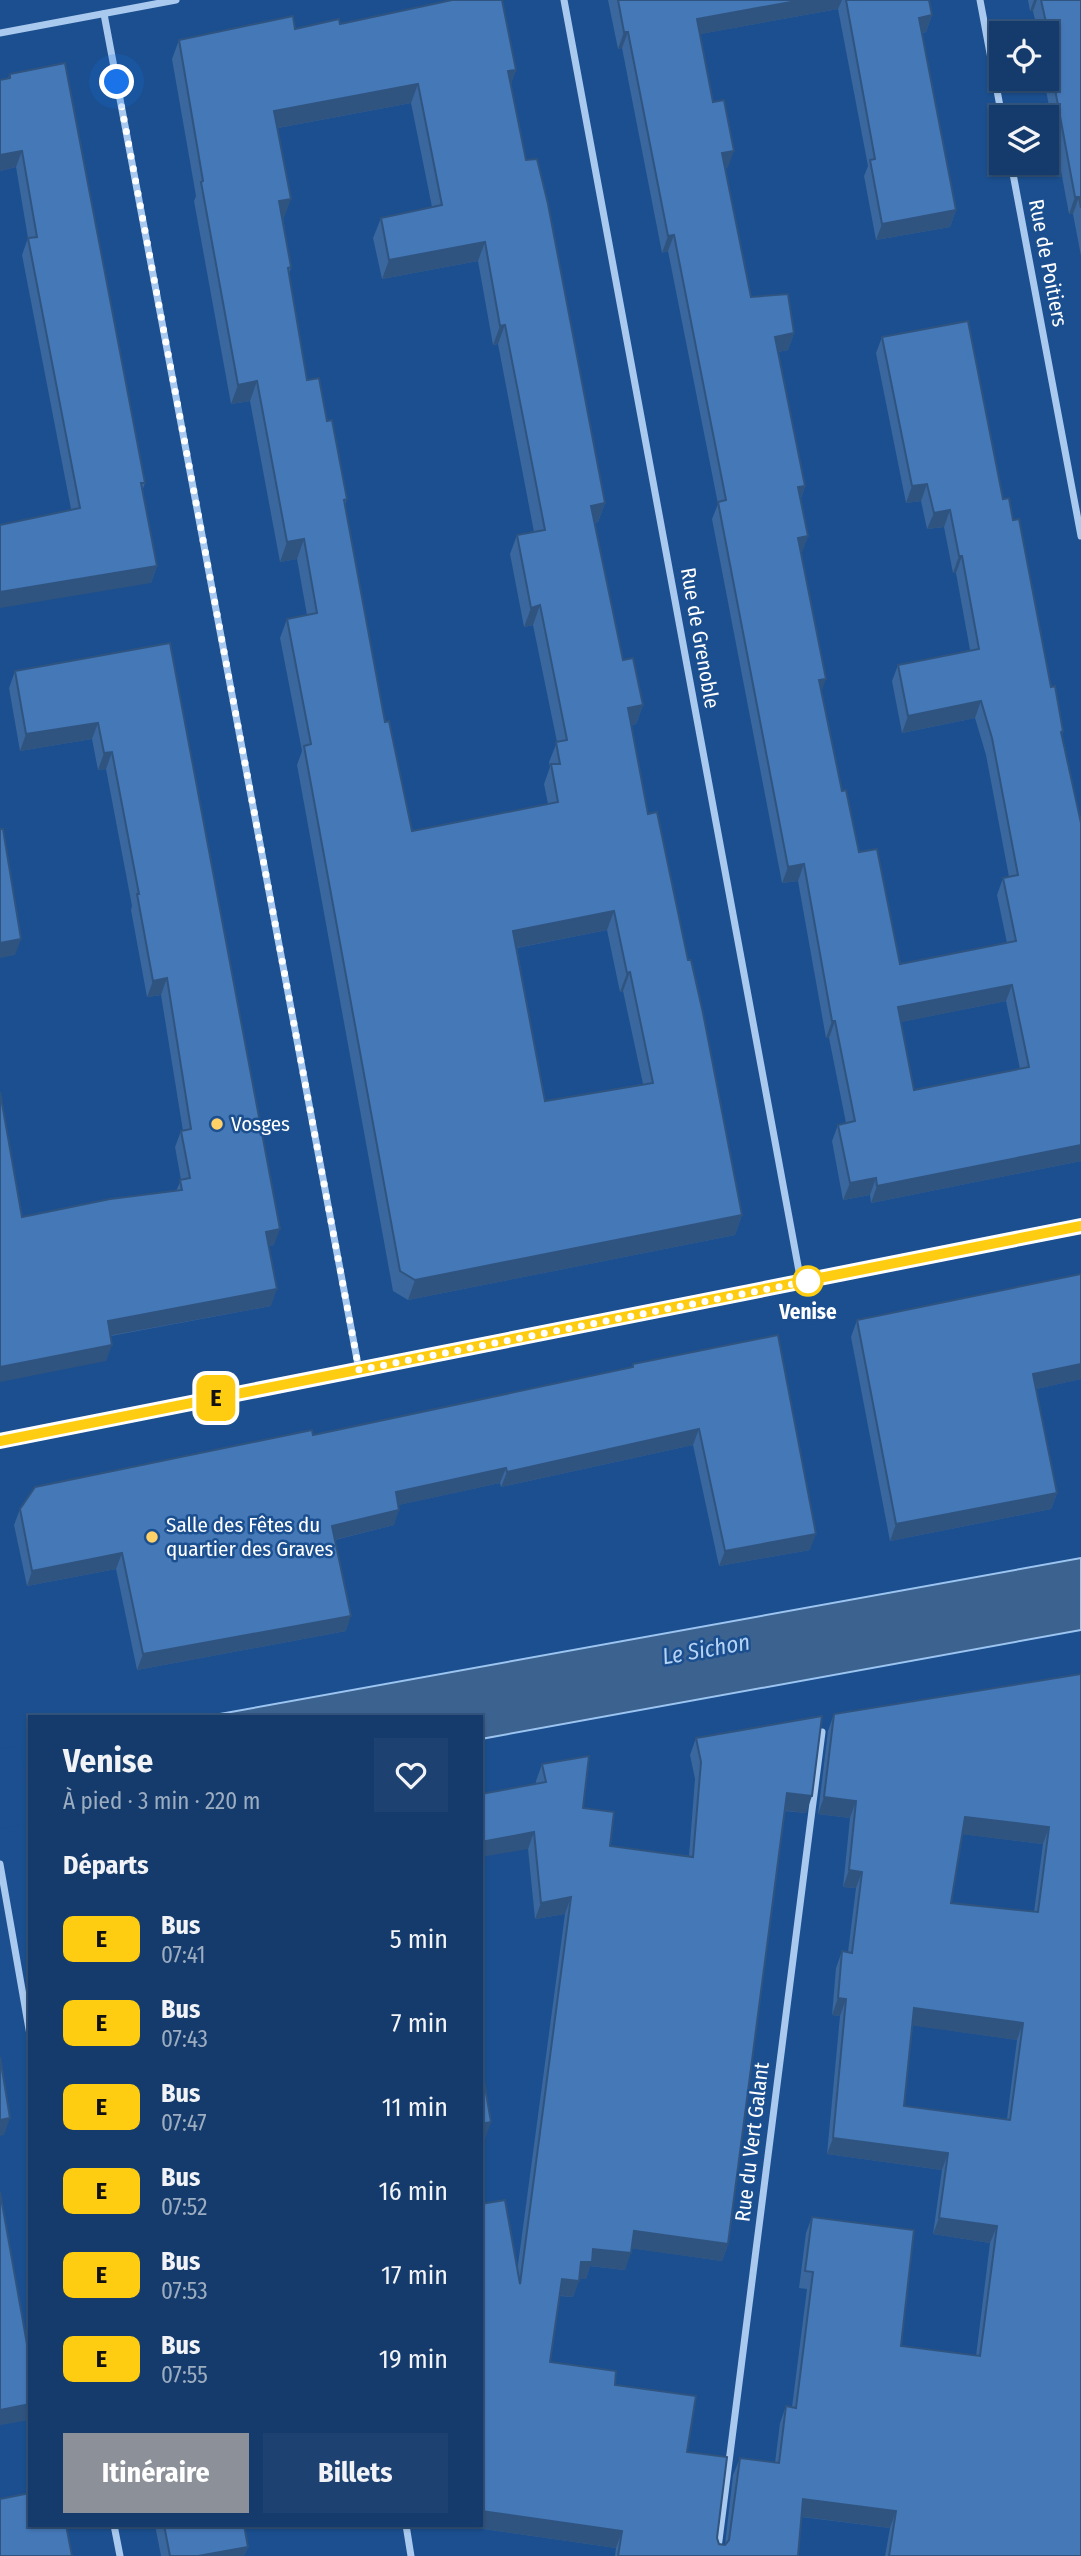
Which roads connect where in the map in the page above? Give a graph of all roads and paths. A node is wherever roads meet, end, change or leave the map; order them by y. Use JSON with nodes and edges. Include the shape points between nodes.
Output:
{"nodes":[{"id":1,"x":176,"y":0,"type":"edge"},
{"id":2,"x":564,"y":0,"type":"edge"},
{"id":3,"x":980,"y":0,"type":"edge"},
{"id":4,"x":104,"y":13,"type":"junction"},
{"id":5,"x":0,"y":33,"type":"edge"},
{"id":6,"x":1000,"y":105,"type":"edge"},
{"id":7,"x":1013,"y":175,"type":"edge"},
{"id":8,"x":1081,"y":536,"type":"edge"},
{"id":9,"x":1081,"y":1226,"type":"edge"},
{"id":10,"x":801,"y":1282,"type":"junction"},
{"id":11,"x":359,"y":1370,"type":"junction"},
{"id":12,"x":0,"y":1441,"type":"edge"},
{"id":13,"x":822,"y":1732,"type":"edge"},
{"id":14,"x":0,"y":1864,"type":"edge"},
{"id":15,"x":28,"y":2023,"type":"edge"},
{"id":16,"x":114,"y":2527,"type":"edge"},
{"id":17,"x":406,"y":2527,"type":"edge"},
{"id":18,"x":120,"y":2556,"type":"edge"},
{"id":19,"x":411,"y":2556,"type":"edge"},
{"id":20,"x":717,"y":2556,"type":"edge"}],
"edges":[{"from":1,"to":4,"type":"street"},
{"from":2,"to":10,"type":"street","name":"Rue de Grenoble"},
{"from":3,"to":6,"type":"street"},
{"from":4,"to":5,"type":"street"},
{"from":4,"to":11,"type":"street"},
{"from":7,"to":8,"type":"street","name":"Rue de Poitiers"},
{"from":9,"to":10,"type":"street"},
{"from":10,"to":11,"type":"street"},
{"from":11,"to":12,"type":"street"},
{"from":13,"to":20,"type":"street","name":"Rue du Vert Galant"},
{"from":14,"to":15,"type":"street"},
{"from":16,"to":18,"type":"street"},
{"from":17,"to":19,"type":"street"}]}
